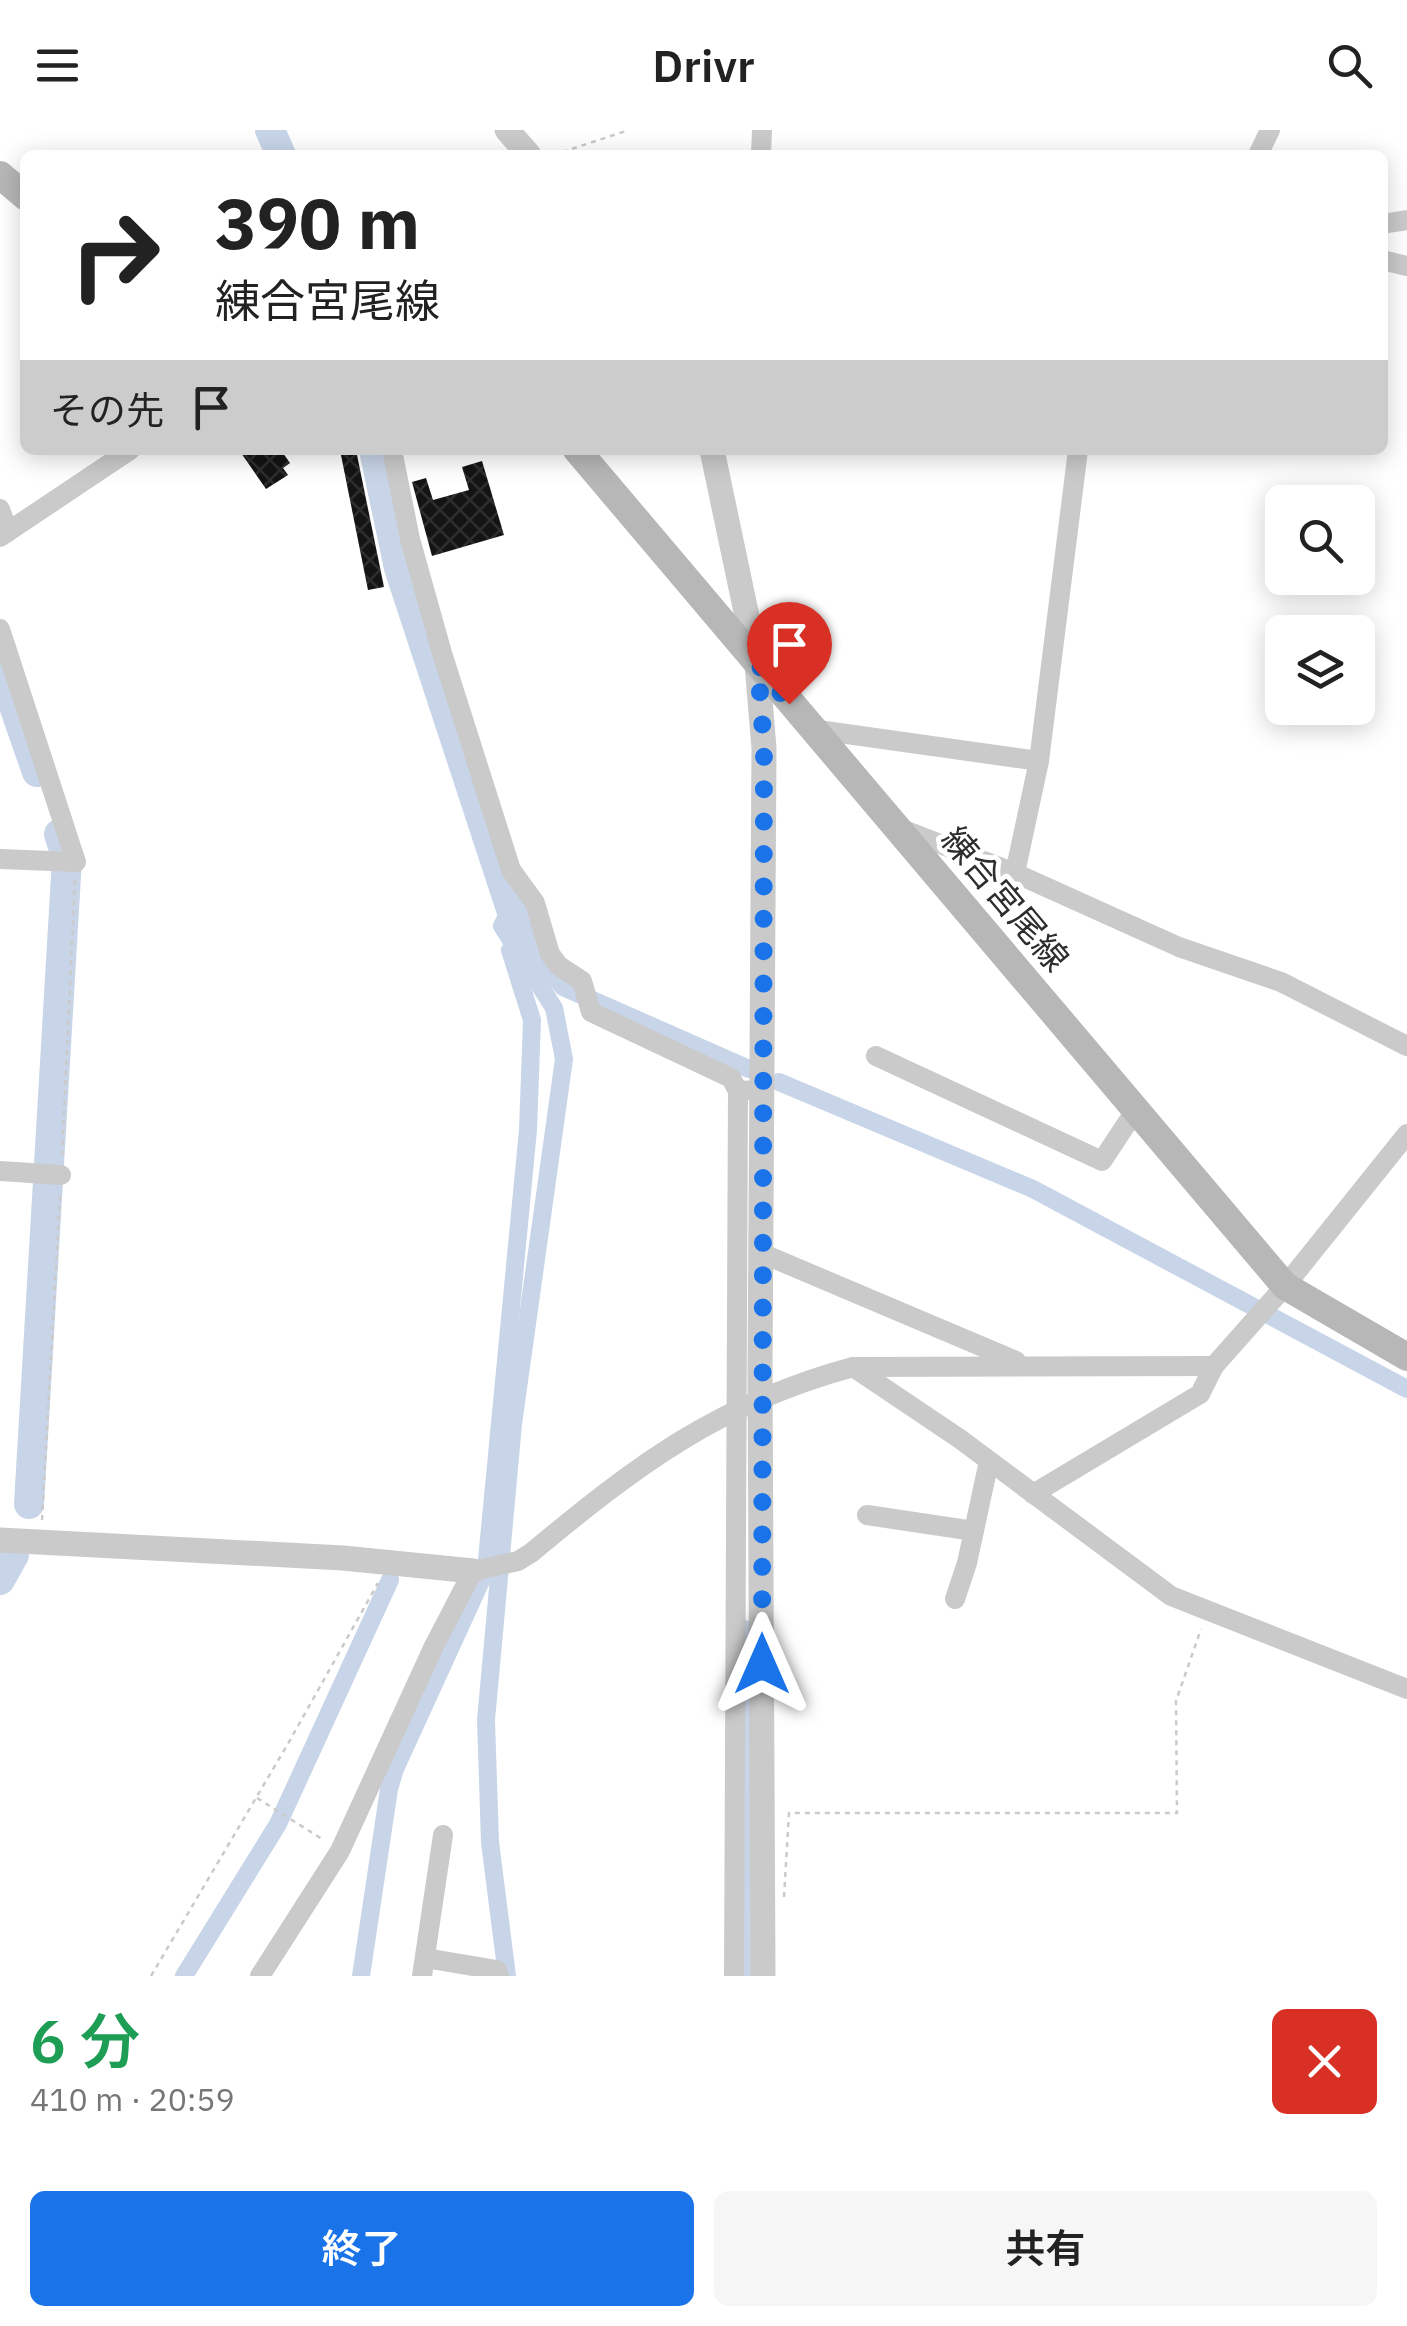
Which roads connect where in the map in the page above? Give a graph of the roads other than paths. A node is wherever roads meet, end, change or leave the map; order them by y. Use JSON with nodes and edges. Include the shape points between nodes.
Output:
{"nodes":[{"id":1,"x":508,"y":130,"type":"edge"},
{"id":2,"x":525,"y":150,"type":"edge"},
{"id":3,"x":0,"y":175,"type":"edge"},
{"id":4,"x":20,"y":192,"type":"edge"},
{"id":5,"x":123,"y":455,"type":"edge"},
{"id":6,"x":393,"y":455,"type":"edge"},
{"id":7,"x":580,"y":455,"type":"edge"},
{"id":8,"x":713,"y":455,"type":"edge"},
{"id":9,"x":1077,"y":455,"type":"edge"},
{"id":10,"x":0,"y":510,"type":"edge"},
{"id":11,"x":4,"y":535,"type":"edge"},
{"id":12,"x":0,"y":629,"type":"edge"},
{"id":13,"x":758,"y":664,"type":"junction"},
{"id":14,"x":810,"y":729,"type":"junction"},
{"id":15,"x":1039,"y":761,"type":"junction"},
{"id":16,"x":896,"y":826,"type":"junction"},
{"id":17,"x":0,"y":859,"type":"edge"},
{"id":18,"x":1015,"y":873,"type":"junction"},
{"id":19,"x":1407,"y":1046,"type":"edge"},
{"id":20,"x":876,"y":1056,"type":"dead end"},
{"id":21,"x":749,"y":1090,"type":"junction"},
{"id":22,"x":1135,"y":1111,"type":"junction"},
{"id":23,"x":1407,"y":1134,"type":"edge"},
{"id":24,"x":0,"y":1170,"type":"edge"},
{"id":25,"x":61,"y":1175,"type":"road end"},
{"id":26,"x":760,"y":1252,"type":"junction"},
{"id":27,"x":1285,"y":1286,"type":"junction"},
{"id":28,"x":1407,"y":1358,"type":"edge"},
{"id":29,"x":1025,"y":1365,"type":"junction"},
{"id":30,"x":1214,"y":1366,"type":"junction"},
{"id":31,"x":853,"y":1367,"type":"junction"},
{"id":32,"x":760,"y":1398,"type":"junction"},
{"id":33,"x":737,"y":1410,"type":"junction"},
{"id":34,"x":989,"y":1461,"type":"junction"},
{"id":35,"x":1033,"y":1494,"type":"junction"},
{"id":36,"x":868,"y":1515,"type":"dead end"},
{"id":37,"x":974,"y":1531,"type":"junction"},
{"id":38,"x":0,"y":1540,"type":"edge"},
{"id":39,"x":478,"y":1570,"type":"junction"},
{"id":40,"x":955,"y":1599,"type":"dead end"},
{"id":41,"x":1407,"y":1689,"type":"edge"},
{"id":42,"x":442,"y":1835,"type":"dead end"},
{"id":43,"x":424,"y":1967,"type":"edge"},
{"id":44,"x":260,"y":1976,"type":"edge"},
{"id":45,"x":499,"y":1976,"type":"edge"},
{"id":46,"x":734,"y":1976,"type":"edge"},
{"id":47,"x":763,"y":1976,"type":"edge"}],
"edges":[{"from":1,"to":2,"type":"street"},
{"from":3,"to":4,"type":"main road"},
{"from":5,"to":11,"type":"street"},
{"from":6,"to":21,"type":"street","via":[[442,654],[511,870],[535,904],[550,954],[582,981],[591,1012]]},
{"from":7,"to":13,"type":"main road","name":"練合宮尾線"},
{"from":8,"to":13,"type":"street"},
{"from":9,"to":15,"type":"street"},
{"from":10,"to":11,"type":"street"},
{"from":12,"to":17,"type":"street","via":[[76,862]]},
{"from":13,"to":14,"type":"main road","name":"練合宮尾線"},
{"from":13,"to":21,"type":"street","via":[[764,748]]},
{"from":14,"to":15,"type":"street"},
{"from":14,"to":16,"type":"main road","name":"練合宮尾線"},
{"from":15,"to":18,"type":"street"},
{"from":16,"to":18,"type":"street"},
{"from":16,"to":22,"type":"main road","name":"練合宮尾線"},
{"from":18,"to":19,"type":"street","via":[[1179,947],[1281,982]]},
{"from":20,"to":22,"type":"street","via":[[1102,1162]]},
{"from":21,"to":26,"type":"street"},
{"from":21,"to":33,"type":"street"},
{"from":22,"to":27,"type":"main road","name":"練合宮尾線"},
{"from":23,"to":27,"type":"street"},
{"from":24,"to":25,"type":"street"},
{"from":26,"to":29,"type":"street"},
{"from":26,"to":32,"type":"street"},
{"from":27,"to":28,"type":"main road","name":"練合宮尾線"},
{"from":27,"to":30,"type":"street"},
{"from":29,"to":30,"type":"street"},
{"from":29,"to":31,"type":"street"},
{"from":30,"to":35,"type":"street","via":[[1200,1394]]},
{"from":31,"to":32,"type":"street"},
{"from":31,"to":34,"type":"street"},
{"from":32,"to":33,"type":"street"},
{"from":32,"to":47,"type":"street"},
{"from":33,"to":39,"type":"street","via":[[621,1478],[518,1560]]},
{"from":33,"to":46,"type":"street"},
{"from":34,"to":35,"type":"street"},
{"from":34,"to":37,"type":"street"},
{"from":35,"to":41,"type":"street","via":[[1171,1596]]},
{"from":36,"to":37,"type":"street"},
{"from":37,"to":40,"type":"street"},
{"from":38,"to":39,"type":"street"},
{"from":39,"to":44,"type":"street","via":[[434,1646],[340,1851]]},
{"from":42,"to":43,"type":"street"},
{"from":43,"to":45,"type":"street","via":[[497,1970]]}]}
